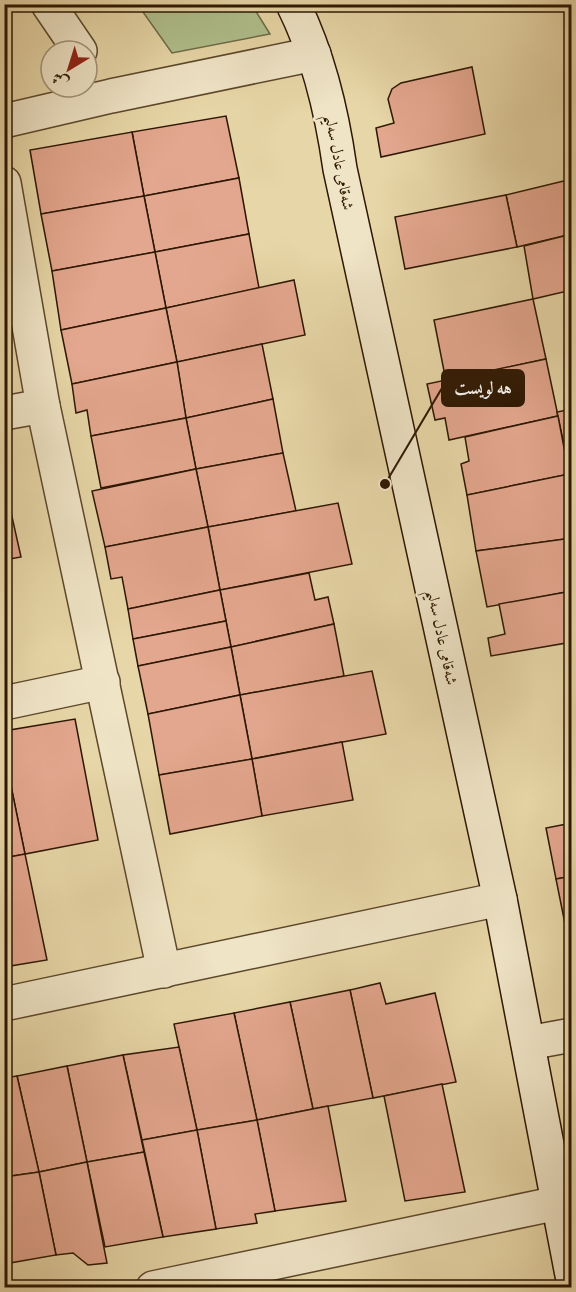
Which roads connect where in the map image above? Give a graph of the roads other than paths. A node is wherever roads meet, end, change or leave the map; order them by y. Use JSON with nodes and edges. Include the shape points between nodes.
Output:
{"nodes":[{"id":1,"x":48,"y":4,"type":"edge"},
{"id":2,"x":293,"y":4,"type":"edge"},
{"id":3,"x":72,"y":39,"type":"edge"},
{"id":4,"x":314,"y":54,"type":"junction"},
{"id":5,"x":99,"y":78,"type":"edge"},
{"id":6,"x":111,"y":96,"type":"junction"},
{"id":7,"x":4,"y":121,"type":"edge"},
{"id":8,"x":4,"y":183,"type":"edge"},
{"id":9,"x":43,"y":406,"type":"junction"},
{"id":10,"x":4,"y":413,"type":"edge"},
{"id":11,"x":103,"y":682,"type":"junction"},
{"id":12,"x":4,"y":703,"type":"edge"},
{"id":13,"x":500,"y":899,"type":"junction"},
{"id":14,"x":164,"y":971,"type":"junction"},
{"id":15,"x":4,"y":1004,"type":"edge"},
{"id":16,"x":572,"y":1035,"type":"edge"},
{"id":17,"x":528,"y":1043,"type":"junction"},
{"id":18,"x":558,"y":1203,"type":"junction"},
{"id":19,"x":572,"y":1275,"type":"edge"},
{"id":20,"x":153,"y":1287,"type":"edge"}],
"edges":[{"from":1,"to":3,"type":"street"},
{"from":2,"to":4,"type":"street","name":"شەقامی عادل سەلیم"},
{"from":4,"to":6,"type":"street"},
{"from":4,"to":13,"type":"street","name":"شەقامی عادل سەلیم","via":[[326,92]]},
{"from":5,"to":6,"type":"street"},
{"from":6,"to":7,"type":"street"},
{"from":8,"to":9,"type":"street"},
{"from":9,"to":10,"type":"street"},
{"from":9,"to":11,"type":"street"},
{"from":11,"to":12,"type":"street"},
{"from":11,"to":14,"type":"street"},
{"from":13,"to":14,"type":"street"},
{"from":13,"to":17,"type":"street","name":"شەقامی عادل سەلیم"},
{"from":14,"to":15,"type":"street"},
{"from":16,"to":17,"type":"street"},
{"from":17,"to":18,"type":"street","name":"شەقامی عادل سەلیم"},
{"from":18,"to":19,"type":"street","name":"شەقامی عادل سەلیم"},
{"from":18,"to":20,"type":"street"}]}
